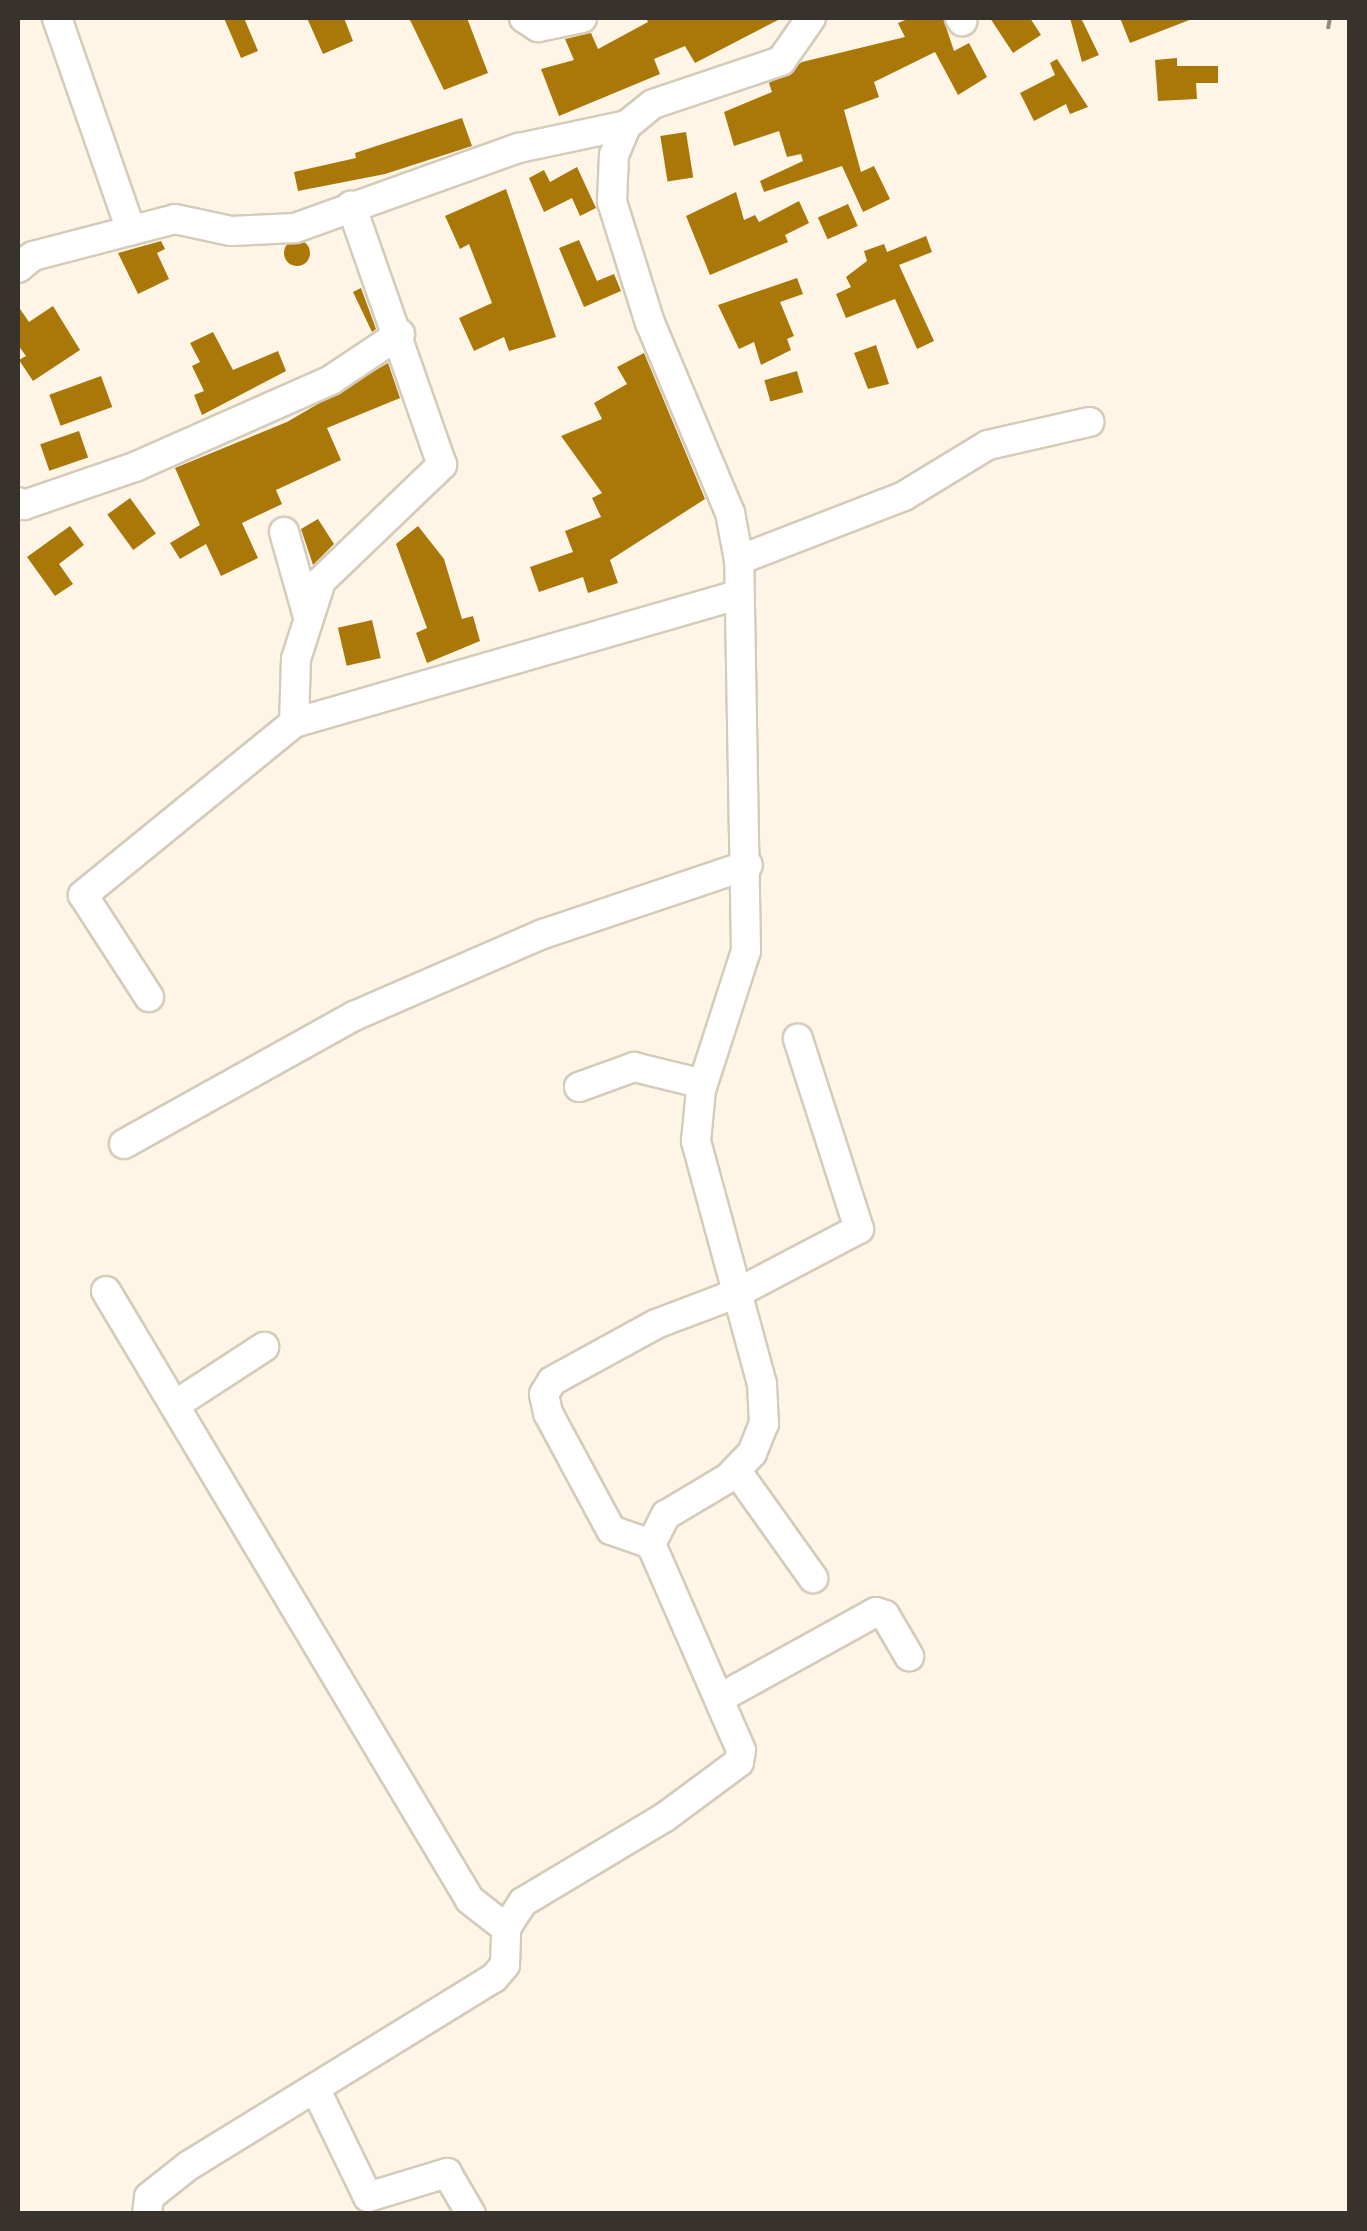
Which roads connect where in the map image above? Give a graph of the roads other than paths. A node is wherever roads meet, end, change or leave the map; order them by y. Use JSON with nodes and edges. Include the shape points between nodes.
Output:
{"nodes":[{"id":1,"x":58,"y":18,"type":"edge"},
{"id":2,"x":524,"y":18,"type":"edge"},
{"id":3,"x":582,"y":18,"type":"edge"},
{"id":4,"x":811,"y":18,"type":"edge"},
{"id":5,"x":628,"y":125,"type":"junction"},
{"id":6,"x":351,"y":206,"type":"junction"},
{"id":7,"x":131,"y":230,"type":"junction"},
{"id":8,"x":18,"y":268,"type":"edge"},
{"id":9,"x":400,"y":334,"type":"junction"},
{"id":10,"x":1088,"y":422,"type":"dead end"},
{"id":11,"x":18,"y":502,"type":"edge"},
{"id":12,"x":284,"y":532,"type":"dead end"},
{"id":13,"x":738,"y":560,"type":"junction"},
{"id":14,"x":738,"y":596,"type":"junction"},
{"id":15,"x":308,"y":617,"type":"junction"},
{"id":16,"x":294,"y":723,"type":"junction"},
{"id":17,"x":748,"y":866,"type":"junction"},
{"id":18,"x":149,"y":997,"type":"dead end"},
{"id":19,"x":798,"y":1039,"type":"dead end"},
{"id":20,"x":703,"y":1084,"type":"junction"},
{"id":21,"x":578,"y":1087,"type":"dead end"},
{"id":22,"x":124,"y":1144,"type":"dead end"},
{"id":23,"x":106,"y":1290,"type":"dead end"},
{"id":24,"x":736,"y":1294,"type":"junction"},
{"id":25,"x":264,"y":1347,"type":"dead end"},
{"id":26,"x":178,"y":1403,"type":"junction"},
{"id":27,"x":736,"y":1470,"type":"junction"},
{"id":28,"x":651,"y":1544,"type":"junction"},
{"id":29,"x":812,"y":1578,"type":"dead end"},
{"id":30,"x":909,"y":1656,"type":"dead end"},
{"id":31,"x":720,"y":1698,"type":"junction"},
{"id":32,"x":506,"y":1928,"type":"junction"},
{"id":33,"x":317,"y":2092,"type":"junction"},
{"id":34,"x":147,"y":2214,"type":"edge"},
{"id":35,"x":470,"y":2214,"type":"edge"}],
"edges":[{"from":1,"to":7,"type":"street"},
{"from":2,"to":3,"type":"street","via":[[538,28]]},
{"from":4,"to":5,"type":"street","via":[[781,61],[652,104]]},
{"from":5,"to":6,"type":"street","via":[[520,148]]},
{"from":5,"to":13,"type":"street","via":[[614,154],[612,202],[650,324],[730,513]]},
{"from":6,"to":7,"type":"street","via":[[295,228],[232,231],[175,219]]},
{"from":6,"to":9,"type":"street"},
{"from":7,"to":8,"type":"street","via":[[33,256]]},
{"from":9,"to":11,"type":"street","via":[[331,380],[136,466]]},
{"from":9,"to":15,"type":"street","via":[[442,465],[356,541],[322,581]]},
{"from":10,"to":13,"type":"street","via":[[988,445],[904,496]]},
{"from":12,"to":15,"type":"street"},
{"from":13,"to":14,"type":"street"},
{"from":14,"to":16,"type":"street"},
{"from":14,"to":17,"type":"street"},
{"from":15,"to":16,"type":"street","via":[[296,659]]},
{"from":16,"to":18,"type":"street","via":[[82,895]]},
{"from":17,"to":20,"type":"street","via":[[746,951]]},
{"from":17,"to":22,"type":"street","via":[[543,934],[354,1016]]},
{"from":19,"to":24,"type":"street","via":[[861,1225]]},
{"from":20,"to":21,"type":"street","via":[[634,1067]]},
{"from":20,"to":24,"type":"street","via":[[696,1141]]},
{"from":23,"to":26,"type":"street"},
{"from":24,"to":27,"type":"street","via":[[762,1384],[764,1424]]},
{"from":24,"to":28,"type":"street","via":[[656,1324],[552,1381],[544,1394],[612,1530]]},
{"from":25,"to":26,"type":"street"},
{"from":26,"to":32,"type":"street","via":[[470,1900]]},
{"from":27,"to":28,"type":"street","via":[[666,1515]]},
{"from":27,"to":29,"type":"street"},
{"from":28,"to":31,"type":"street"},
{"from":30,"to":31,"type":"street","via":[[885,1615],[876,1612]]},
{"from":31,"to":32,"type":"street","via":[[742,1750],[739,1762],[665,1817],[523,1902]]},
{"from":32,"to":33,"type":"street","via":[[505,1964],[494,1978]]},
{"from":33,"to":34,"type":"street","via":[[188,2166],[149,2197]]},
{"from":33,"to":35,"type":"street","via":[[368,2197],[447,2173]]}]}
